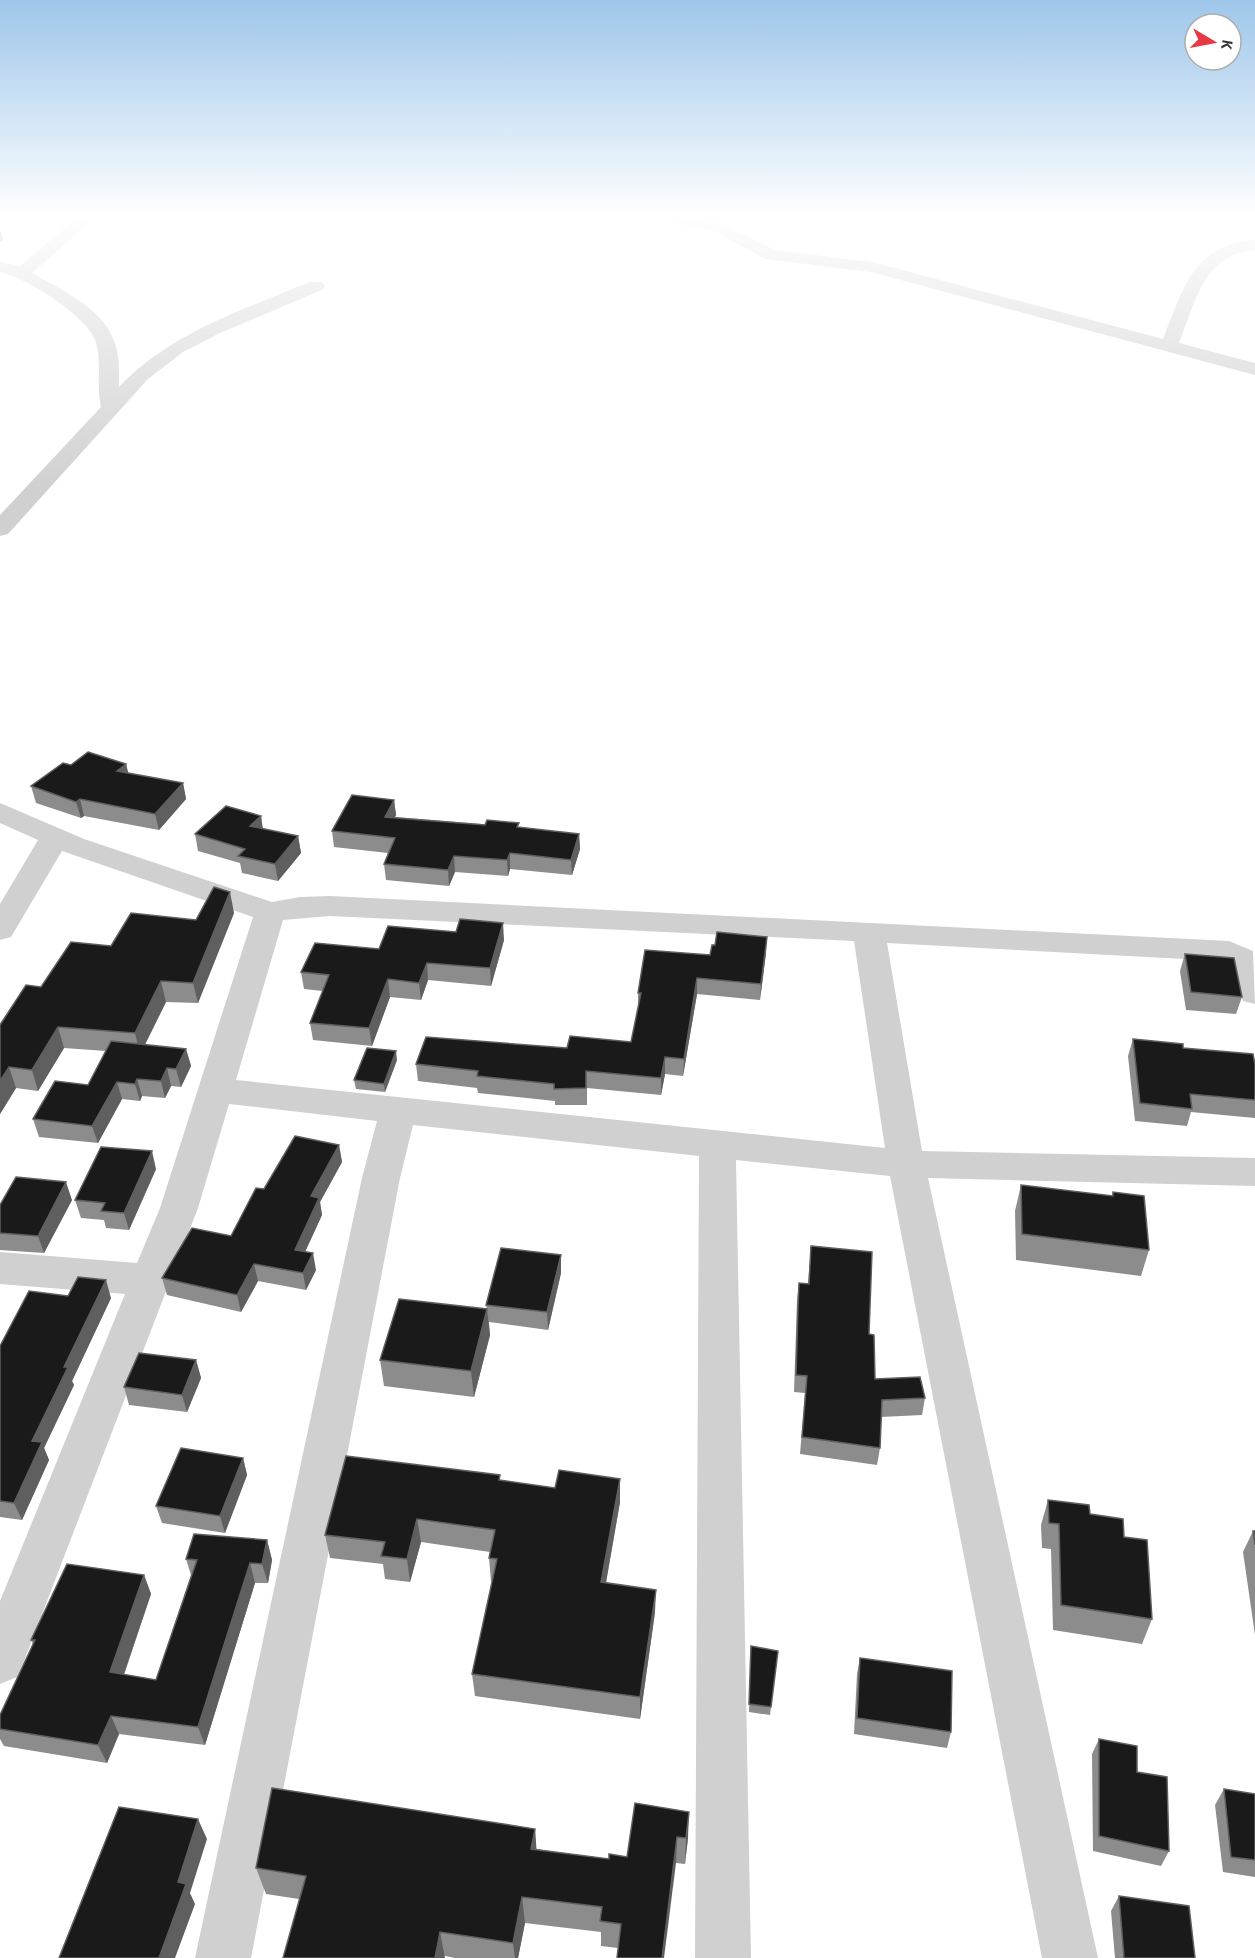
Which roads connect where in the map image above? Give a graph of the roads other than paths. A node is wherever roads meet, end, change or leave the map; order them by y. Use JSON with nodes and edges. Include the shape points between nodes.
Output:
{"nodes":[{"id":1,"x":73,"y":306,"type":"edge"},
{"id":2,"x":268,"y":306,"type":"edge"},
{"id":3,"x":1020,"y":306,"type":"edge"},
{"id":4,"x":1187,"y":306,"type":"edge"},
{"id":5,"x":1169,"y":346,"type":"junction"},
{"id":6,"x":1255,"y":369,"type":"edge"},
{"id":7,"x":110,"y":406,"type":"junction"},
{"id":8,"x":0,"y":529,"type":"edge"},
{"id":9,"x":0,"y":812,"type":"edge"},
{"id":10,"x":55,"y":837,"type":"junction"},
{"id":11,"x":270,"y":912,"type":"junction"},
{"id":12,"x":0,"y":930,"type":"edge"},
{"id":13,"x":869,"y":932,"type":"junction"},
{"id":14,"x":1255,"y":993,"type":"edge"},
{"id":15,"x":216,"y":1090,"type":"junction"},
{"id":16,"x":398,"y":1111,"type":"junction"},
{"id":17,"x":717,"y":1145,"type":"junction"},
{"id":18,"x":906,"y":1164,"type":"junction"},
{"id":19,"x":1255,"y":1172,"type":"edge"},
{"id":20,"x":0,"y":1268,"type":"edge"},
{"id":21,"x":149,"y":1280,"type":"junction"},
{"id":22,"x":0,"y":1661,"type":"edge"},
{"id":23,"x":224,"y":1958,"type":"edge"},
{"id":24,"x":723,"y":1958,"type":"edge"},
{"id":25,"x":1070,"y":1958,"type":"edge"}],
"edges":[{"from":1,"to":7,"type":"street","via":[[98,326],[105,340]]},
{"from":2,"to":7,"type":"street","via":[[176,348]]},
{"from":3,"to":5,"type":"street"},
{"from":4,"to":5,"type":"street"},
{"from":5,"to":6,"type":"street"},
{"from":7,"to":8,"type":"street"},
{"from":9,"to":10,"type":"street"},
{"from":10,"to":11,"type":"street"},
{"from":10,"to":12,"type":"street"},
{"from":11,"to":13,"type":"street","via":[[330,906]]},
{"from":11,"to":15,"type":"street"},
{"from":13,"to":14,"type":"street","via":[[1229,951],[1242,958]]},
{"from":13,"to":18,"type":"street"},
{"from":15,"to":16,"type":"street"},
{"from":15,"to":21,"type":"street","via":[[179,1208]]},
{"from":16,"to":17,"type":"street"},
{"from":16,"to":23,"type":"street","via":[[381,1178]]},
{"from":17,"to":18,"type":"street"},
{"from":17,"to":24,"type":"street"},
{"from":18,"to":19,"type":"street"},
{"from":18,"to":25,"type":"street"},
{"from":20,"to":21,"type":"street"},
{"from":21,"to":22,"type":"street"}]}
